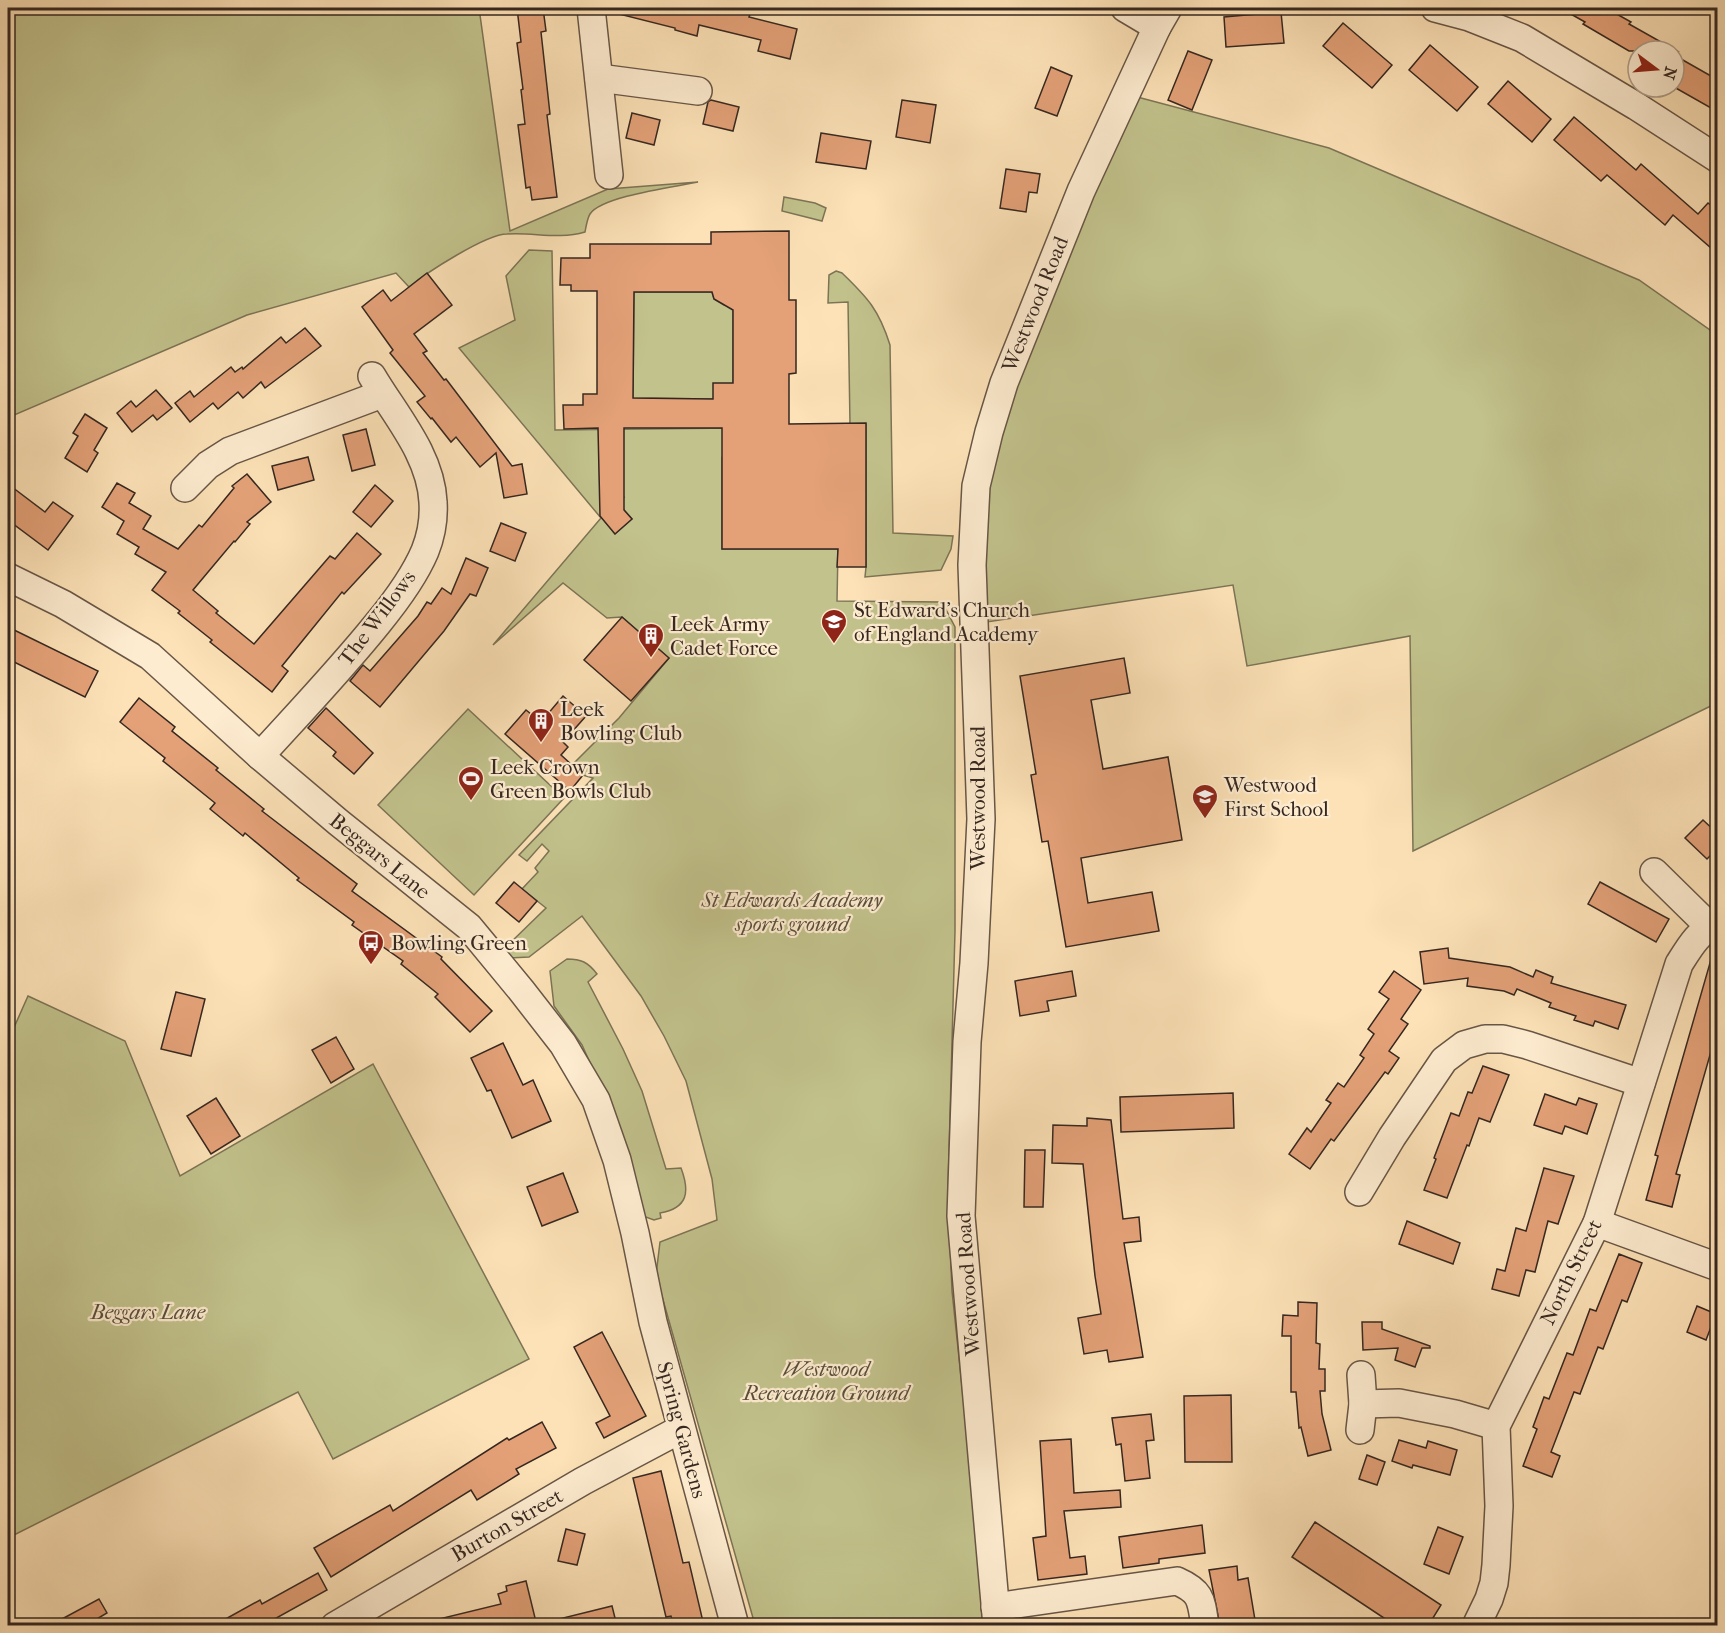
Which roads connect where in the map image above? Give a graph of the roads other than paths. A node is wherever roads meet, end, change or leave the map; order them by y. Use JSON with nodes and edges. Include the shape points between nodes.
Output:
{"nodes":[{"id":1,"x":591,"y":8,"type":"edge"},
{"id":2,"x":1125,"y":8,"type":"edge"},
{"id":3,"x":1435,"y":8,"type":"edge"},
{"id":4,"x":1162,"y":17,"type":"edge"},
{"id":5,"x":599,"y":78,"type":"junction"},
{"id":6,"x":698,"y":91,"type":"dead end"},
{"id":7,"x":1718,"y":159,"type":"edge"},
{"id":8,"x":609,"y":175,"type":"dead end"},
{"id":9,"x":185,"y":488,"type":"dead end"},
{"id":10,"x":8,"y":577,"type":"edge"},
{"id":11,"x":260,"y":756,"type":"junction"},
{"id":12,"x":1654,"y":872,"type":"dead end"},
{"id":13,"x":1713,"y":925,"type":"edge"},
{"id":14,"x":1641,"y":1083,"type":"junction"},
{"id":15,"x":1359,"y":1192,"type":"dead end"},
{"id":16,"x":1598,"y":1223,"type":"junction"},
{"id":17,"x":635,"y":1233,"type":"joint"},
{"id":18,"x":1718,"y":1267,"type":"edge"},
{"id":19,"x":1361,"y":1375,"type":"dead end"},
{"id":20,"x":1496,"y":1426,"type":"junction"},
{"id":21,"x":681,"y":1429,"type":"junction"},
{"id":22,"x":996,"y":1616,"type":"edge"},
{"id":23,"x":335,"y":1626,"type":"edge"},
{"id":24,"x":735,"y":1626,"type":"edge"},
{"id":25,"x":1205,"y":1626,"type":"edge"},
{"id":26,"x":1476,"y":1626,"type":"edge"}],
"edges":[{"from":1,"to":5,"type":"street"},
{"from":2,"to":4,"type":"street"},
{"from":3,"to":7,"type":"street","via":[[1522,38]]},
{"from":4,"to":22,"type":"street","name":"Westwood Road","via":[[1081,191],[1004,383],[976,486],[972,565],[981,819],[961,1216]]},
{"from":5,"to":6,"type":"street"},
{"from":5,"to":8,"type":"street"},
{"from":9,"to":11,"type":"street","name":"The Willows","via":[[208,465],[230,451],[377,385],[420,452],[429,478],[433,522],[426,549],[410,579],[356,650]]},
{"from":10,"to":11,"type":"street","name":"Beggars Lane","via":[[63,604],[150,656]]},
{"from":11,"to":17,"type":"street","name":"Beggars Lane","via":[[469,927],[521,990],[563,1044],[596,1100],[617,1160]]},
{"from":12,"to":13,"type":"street","name":"North Street"},
{"from":13,"to":14,"type":"street","name":"North Street","via":[[1692,943],[1679,964]]},
{"from":14,"to":15,"type":"street","via":[[1503,1039],[1464,1045],[1444,1060]]},
{"from":14,"to":16,"type":"street","name":"North Street"},
{"from":16,"to":18,"type":"street"},
{"from":16,"to":20,"type":"street","name":"North Street"},
{"from":17,"to":21,"type":"street","name":"Spring Gardens"},
{"from":19,"to":20,"type":"street","via":[[1362,1417],[1399,1403]]},
{"from":20,"to":26,"type":"street","name":"North Street","via":[[1496,1565],[1489,1599]]},
{"from":21,"to":23,"type":"street","name":"Burton Street","via":[[583,1481]]},
{"from":21,"to":24,"type":"street","name":"Spring Gardens"},
{"from":22,"to":25,"type":"street","via":[[1177,1581],[1192,1588],[1202,1602]]}]}
